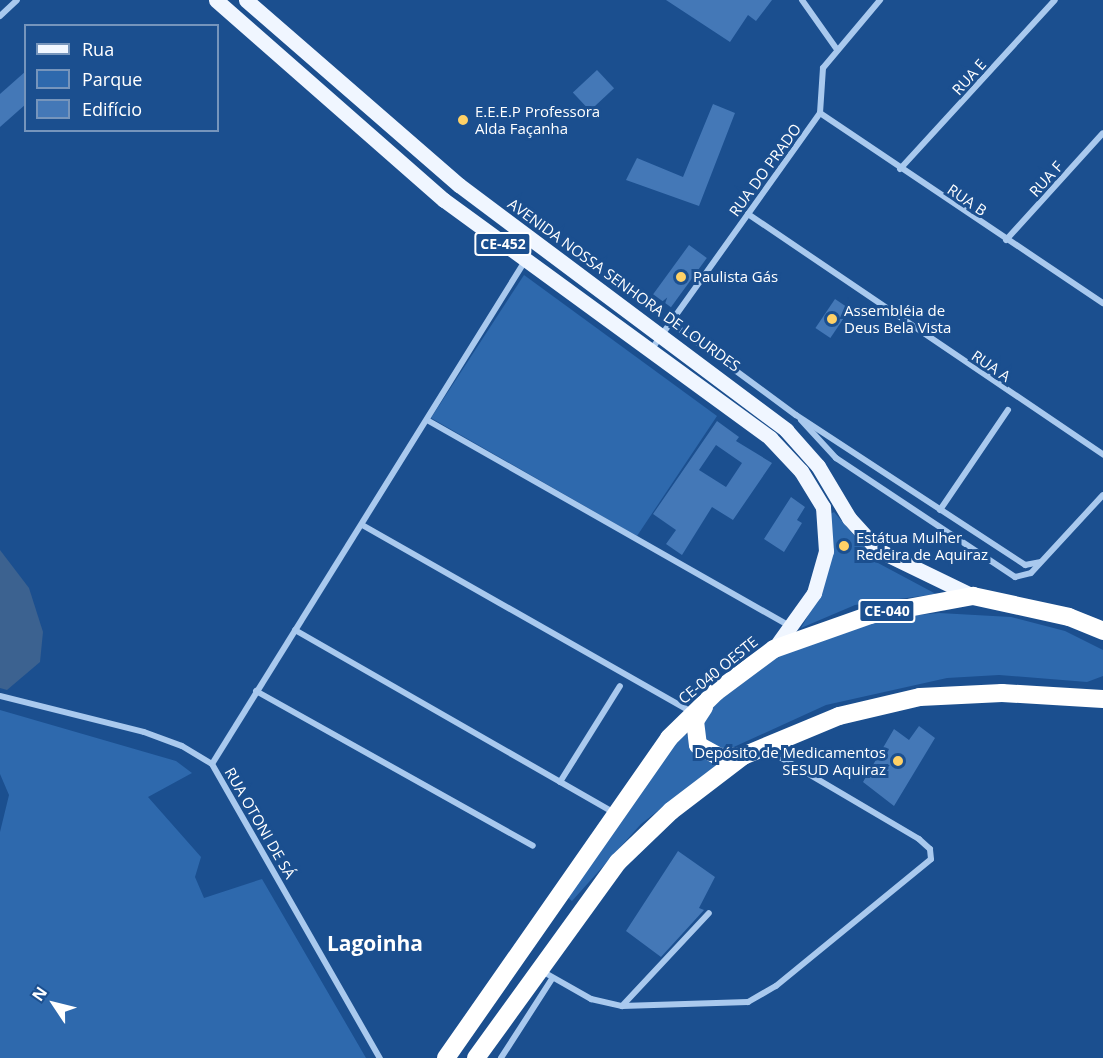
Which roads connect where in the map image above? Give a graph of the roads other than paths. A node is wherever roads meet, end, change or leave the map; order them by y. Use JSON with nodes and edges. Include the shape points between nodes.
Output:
{"nodes":[{"id":1,"x":17,"y":0,"type":"edge"},
{"id":2,"x":216,"y":0,"type":"edge"},
{"id":3,"x":246,"y":0,"type":"edge"},
{"id":4,"x":802,"y":0,"type":"edge"},
{"id":5,"x":880,"y":0,"type":"edge"},
{"id":6,"x":1055,"y":0,"type":"edge"},
{"id":7,"x":0,"y":16,"type":"edge"},
{"id":8,"x":836,"y":48,"type":"junction"},
{"id":9,"x":820,"y":113,"type":"junction"},
{"id":10,"x":1103,"y":133,"type":"edge"},
{"id":11,"x":900,"y":169,"type":"junction"},
{"id":12,"x":748,"y":214,"type":"junction"},
{"id":13,"x":1006,"y":240,"type":"junction"},
{"id":14,"x":526,"y":260,"type":"junction"},
{"id":15,"x":1103,"y":303,"type":"edge"},
{"id":16,"x":671,"y":323,"type":"junction"},
{"id":17,"x":661,"y":336,"type":"junction"},
{"id":18,"x":650,"y":351,"type":"junction"},
{"id":19,"x":1008,"y":410,"type":"dead end"},
{"id":20,"x":796,"y":415,"type":"junction"},
{"id":21,"x":427,"y":420,"type":"junction"},
{"id":22,"x":1103,"y":454,"type":"edge"},
{"id":23,"x":1103,"y":495,"type":"edge"},
{"id":24,"x":940,"y":510,"type":"junction"},
{"id":25,"x":364,"y":526,"type":"junction"},
{"id":26,"x":1040,"y":562,"type":"junction"},
{"id":27,"x":973,"y":596,"type":"junction"},
{"id":28,"x":1069,"y":617,"type":"junction"},
{"id":29,"x":792,"y":628,"type":"junction"},
{"id":30,"x":295,"y":630,"type":"junction"},
{"id":31,"x":1103,"y":631,"type":"edge"},
{"id":32,"x":1103,"y":639,"type":"edge"},
{"id":33,"x":774,"y":649,"type":"junction"},
{"id":34,"x":1103,"y":684,"type":"edge"},
{"id":35,"x":620,"y":686,"type":"dead end"},
{"id":36,"x":256,"y":692,"type":"junction"},
{"id":37,"x":716,"y":692,"type":"junction"},
{"id":38,"x":1049,"y":695,"type":"junction"},
{"id":39,"x":0,"y":696,"type":"edge"},
{"id":40,"x":1103,"y":699,"type":"edge"},
{"id":41,"x":692,"y":712,"type":"junction"},
{"id":42,"x":762,"y":746,"type":"junction"},
{"id":43,"x":742,"y":756,"type":"junction"},
{"id":44,"x":212,"y":764,"type":"junction"},
{"id":45,"x":560,"y":782,"type":"junction"},
{"id":46,"x":614,"y":813,"type":"junction"},
{"id":47,"x":533,"y":846,"type":"dead end"},
{"id":48,"x":709,"y":913,"type":"dead end"},
{"id":49,"x":545,"y":974,"type":"junction"},
{"id":50,"x":622,"y":1006,"type":"junction"},
{"id":51,"x":380,"y":1058,"type":"edge"},
{"id":52,"x":446,"y":1058,"type":"edge"},
{"id":53,"x":476,"y":1058,"type":"edge"},
{"id":54,"x":501,"y":1058,"type":"edge"}],
"edges":[{"from":1,"to":7,"type":"street"},
{"from":2,"to":14,"type":"main road","number":"CE-452","via":[[444,200]]},
{"from":3,"to":17,"type":"main road","name":"AVENIDA NOSSA SENHORA DE LOURDES","number":"CE-452","via":[[459,184]]},
{"from":4,"to":8,"type":"street"},
{"from":5,"to":8,"type":"street"},
{"from":6,"to":11,"type":"street","name":"RUA E"},
{"from":8,"to":9,"type":"street","via":[[820,76]]},
{"from":9,"to":11,"type":"street","name":"RUA B"},
{"from":9,"to":12,"type":"street","name":"RUA DO PRADO"},
{"from":10,"to":13,"type":"street","name":"RUA F"},
{"from":11,"to":13,"type":"street","name":"RUA B"},
{"from":12,"to":16,"type":"street","name":"RUA DO PRADO"},
{"from":12,"to":22,"type":"street","name":"RUA A"},
{"from":13,"to":15,"type":"street","name":"RUA B"},
{"from":14,"to":18,"type":"main road","number":"CE-452"},
{"from":14,"to":21,"type":"street"},
{"from":16,"to":17,"type":"street","name":"RUA DO PRADO"},
{"from":16,"to":20,"type":"street"},
{"from":17,"to":18,"type":"street","name":"RUA DO PRADO"},
{"from":17,"to":27,"type":"main road","name":"AVENIDA NOSSA SENHORA DE LOURDES","number":"CE-452","via":[[786,430],[818,466],[849,518],[878,550]]},
{"from":18,"to":29,"type":"main road","number":"CE-452","via":[[770,438],[801,471],[823,507],[826,551],[814,593]]},
{"from":19,"to":24,"type":"street"},
{"from":20,"to":24,"type":"street"},
{"from":20,"to":26,"type":"street","via":[[836,458],[1008,574],[1023,578]]},
{"from":21,"to":25,"type":"street"},
{"from":21,"to":29,"type":"street"},
{"from":23,"to":26,"type":"street"},
{"from":24,"to":26,"type":"street","via":[[1025,566]]},
{"from":25,"to":30,"type":"street"},
{"from":25,"to":41,"type":"street"},
{"from":27,"to":28,"type":"highway","name":"CE-040 OESTE","number":"CE-040"},
{"from":27,"to":33,"type":"highway","name":"CE-040 OESTE","number":"CE-040","via":[[870,615]]},
{"from":28,"to":31,"type":"highway","name":"CE-040 OESTE","number":"CE-040"},
{"from":28,"to":32,"type":"highway"},
{"from":29,"to":33,"type":"main road","number":"CE-452"},
{"from":30,"to":36,"type":"street"},
{"from":30,"to":45,"type":"street"},
{"from":33,"to":37,"type":"highway","name":"CE-040 OESTE","number":"CE-040"},
{"from":34,"to":38,"type":"highway"},
{"from":35,"to":45,"type":"street"},
{"from":36,"to":44,"type":"street"},
{"from":36,"to":47,"type":"street"},
{"from":37,"to":41,"type":"highway","name":"CE-040 OESTE","number":"CE-040"},
{"from":37,"to":43,"type":"highway","via":[[695,721],[695,738],[712,755]]},
{"from":38,"to":40,"type":"highway"},
{"from":38,"to":42,"type":"highway","via":[[965,693],[920,698],[839,716]]},
{"from":39,"to":44,"type":"street","name":"RUA OTONI DE SÁ","via":[[144,732],[182,746]]},
{"from":41,"to":46,"type":"highway","name":"CE-040 OESTE","number":"CE-040"},
{"from":42,"to":43,"type":"highway"},
{"from":42,"to":50,"type":"street","via":[[919,839],[930,849],[931,859],[762,996],[734,1005]]},
{"from":43,"to":49,"type":"highway","via":[[671,811],[618,862]]},
{"from":44,"to":51,"type":"street","name":"RUA OTONI DE SÁ"},
{"from":45,"to":46,"type":"street"},
{"from":46,"to":52,"type":"highway","name":"CE-040 OESTE","number":"CE-040"},
{"from":48,"to":50,"type":"street"},
{"from":49,"to":50,"type":"street","via":[[591,999]]},
{"from":49,"to":53,"type":"highway"},
{"from":49,"to":54,"type":"street"}]}
